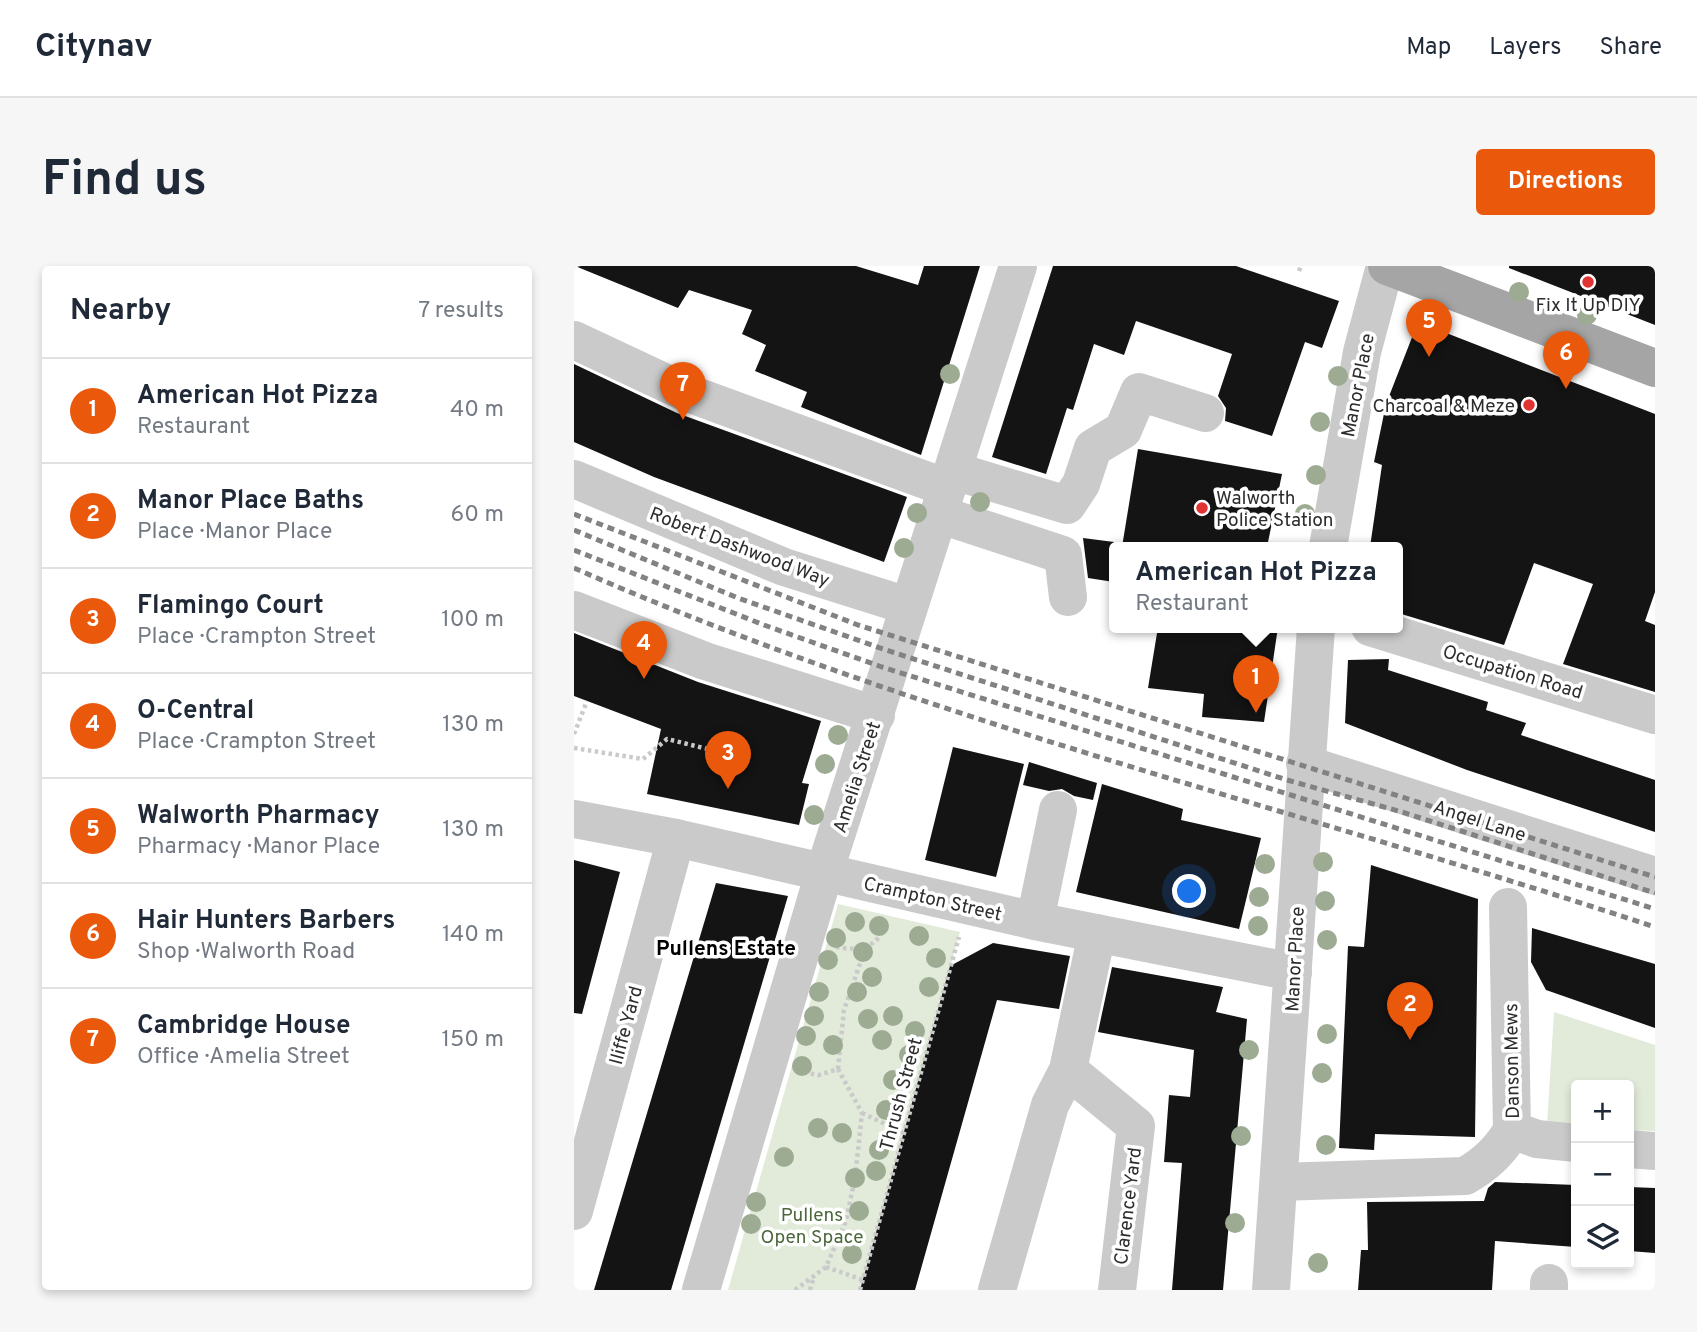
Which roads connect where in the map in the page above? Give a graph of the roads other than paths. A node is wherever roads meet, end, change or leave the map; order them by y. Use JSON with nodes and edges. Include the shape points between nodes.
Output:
{"nodes":[{"id":1,"x":1018,"y":266,"type":"edge"},
{"id":2,"x":1386,"y":266,"type":"edge"},
{"id":3,"x":574,"y":340,"type":"edge"},
{"id":4,"x":1655,"y":368,"type":"edge"},
{"id":5,"x":1205,"y":413,"type":"dead end"},
{"id":6,"x":574,"y":479,"type":"edge"},
{"id":7,"x":947,"y":491,"type":"junction"},
{"id":8,"x":1329,"y":542,"type":"edge"},
{"id":9,"x":1068,"y":597,"type":"dead end"},
{"id":10,"x":908,"y":606,"type":"junction"},
{"id":11,"x":574,"y":610,"type":"edge"},
{"id":12,"x":1316,"y":633,"type":"edge"},
{"id":13,"x":1389,"y":633,"type":"edge"},
{"id":14,"x":876,"y":715,"type":"junction"},
{"id":15,"x":1655,"y":715,"type":"edge"},
{"id":16,"x":1305,"y":764,"type":"junction"},
{"id":17,"x":1058,"y":810,"type":"dead end"},
{"id":18,"x":574,"y":819,"type":"edge"},
{"id":19,"x":676,"y":838,"type":"junction"},
{"id":20,"x":824,"y":873,"type":"junction"},
{"id":21,"x":1655,"y":876,"type":"edge"},
{"id":22,"x":1508,"y":907,"type":"dead end"},
{"id":23,"x":1035,"y":921,"type":"junction"},
{"id":24,"x":1097,"y":933,"type":"junction"},
{"id":25,"x":1293,"y":972,"type":"junction"},
{"id":26,"x":1068,"y":1070,"type":"junction"},
{"id":27,"x":1512,"y":1130,"type":"junction"},
{"id":28,"x":1571,"y":1142,"type":"edge"},
{"id":29,"x":1634,"y":1150,"type":"edge"},
{"id":30,"x":1655,"y":1152,"type":"edge"},
{"id":31,"x":1279,"y":1182,"type":"junction"},
{"id":32,"x":574,"y":1211,"type":"edge"},
{"id":33,"x":701,"y":1290,"type":"edge"},
{"id":34,"x":997,"y":1290,"type":"edge"},
{"id":35,"x":1116,"y":1290,"type":"edge"},
{"id":36,"x":1271,"y":1290,"type":"edge"}],
"edges":[{"from":1,"to":7,"type":"street","name":"Amelia Street"},
{"from":2,"to":4,"type":"main road"},
{"from":2,"to":8,"type":"street","name":"Manor Place","via":[[1362,352]]},
{"from":3,"to":7,"type":"street","via":[[685,392]]},
{"from":5,"to":7,"type":"street","via":[[1139,392],[1124,430],[1093,447],[1081,484],[1067,505]]},
{"from":6,"to":10,"type":"street","name":"Robert Dashwood Way","via":[[783,567]]},
{"from":7,"to":9,"type":"street","via":[[1063,555]]},
{"from":7,"to":10,"type":"street","name":"Amelia Street"},
{"from":10,"to":14,"type":"street","name":"Amelia Street"},
{"from":11,"to":14,"type":"street","via":[[705,661]]},
{"from":12,"to":16,"type":"street","name":"Manor Place"},
{"from":13,"to":15,"type":"street","name":"Occupation Road"},
{"from":14,"to":20,"type":"street","name":"Amelia Street"},
{"from":16,"to":21,"type":"street","name":"Angel Lane"},
{"from":16,"to":25,"type":"street","name":"Manor Place"},
{"from":17,"to":23,"type":"street"},
{"from":18,"to":19,"type":"street","name":"Crampton Street"},
{"from":19,"to":20,"type":"street","name":"Crampton Street"},
{"from":19,"to":32,"type":"street","name":"Iliffe Yard"},
{"from":20,"to":23,"type":"street","name":"Crampton Street"},
{"from":20,"to":33,"type":"street","name":"Amelia Street"},
{"from":22,"to":27,"type":"street","name":"Danson Mews"},
{"from":23,"to":24,"type":"street","name":"Crampton Street"},
{"from":24,"to":25,"type":"street","name":"Crampton Street"},
{"from":24,"to":26,"type":"street"},
{"from":25,"to":31,"type":"street","name":"Manor Place"},
{"from":26,"to":34,"type":"street","via":[[1050,1105]]},
{"from":26,"to":35,"type":"street","name":"Clarence Yard","via":[[1136,1126]]},
{"from":27,"to":28,"type":"street","via":[[1537,1139]]},
{"from":27,"to":31,"type":"street","name":"Danson Mews","via":[[1504,1145],[1465,1176]]},
{"from":29,"to":30,"type":"street"},
{"from":31,"to":36,"type":"street","name":"Manor Place"}]}
